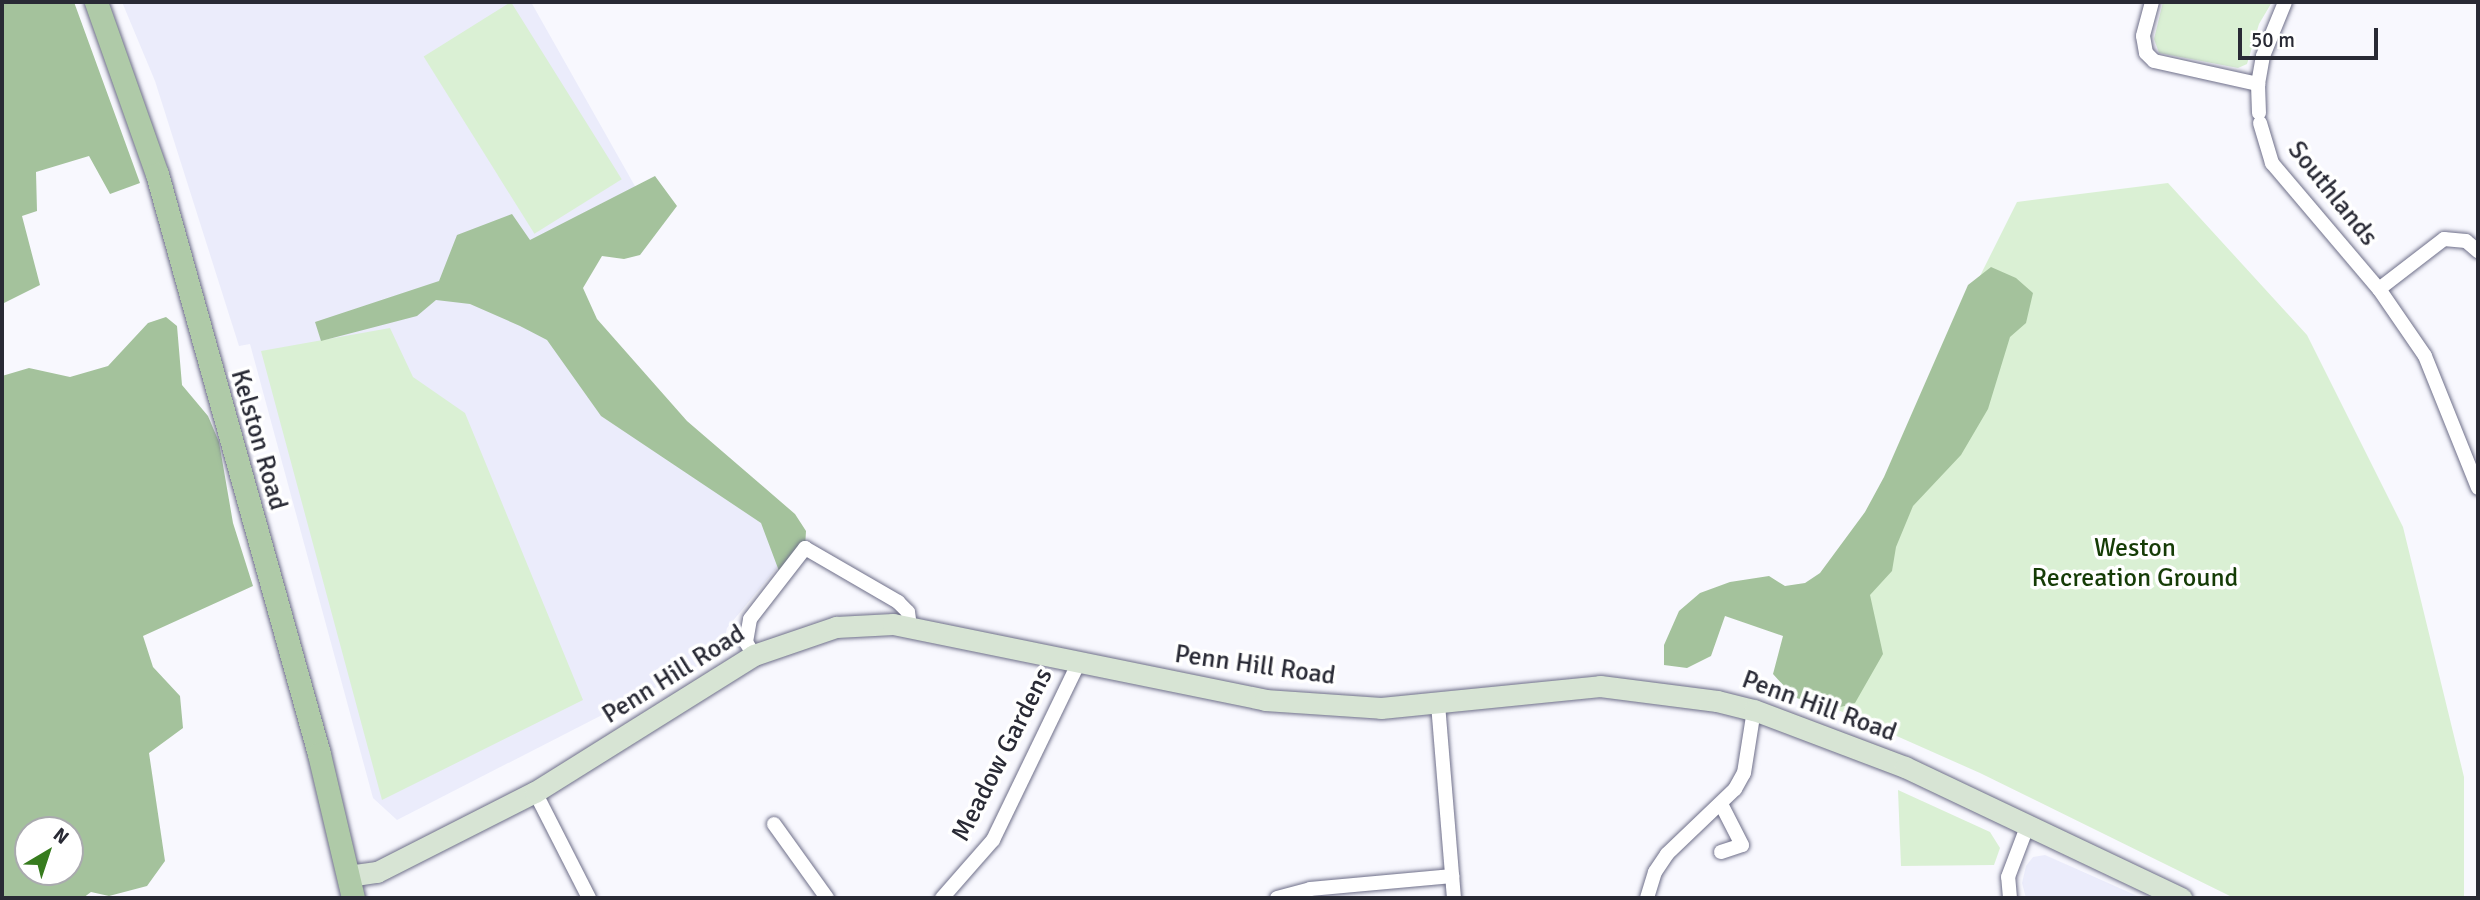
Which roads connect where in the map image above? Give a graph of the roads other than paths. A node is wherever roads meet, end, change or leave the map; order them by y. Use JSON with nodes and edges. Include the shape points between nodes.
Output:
{"nodes":[{"id":1,"x":96,"y":2,"type":"edge"},
{"id":2,"x":2152,"y":2,"type":"edge"},
{"id":3,"x":2285,"y":2,"type":"edge"},
{"id":4,"x":2258,"y":84,"type":"junction"},
{"id":5,"x":2478,"y":251,"type":"edge"},
{"id":6,"x":2379,"y":289,"type":"junction"},
{"id":7,"x":2478,"y":488,"type":"edge"},
{"id":8,"x":910,"y":626,"type":"junction"},
{"id":9,"x":754,"y":655,"type":"junction"},
{"id":10,"x":1077,"y":664,"type":"junction"},
{"id":11,"x":1438,"y":704,"type":"junction"},
{"id":12,"x":1755,"y":710,"type":"junction"},
{"id":13,"x":535,"y":792,"type":"junction"},
{"id":14,"x":1721,"y":804,"type":"junction"},
{"id":15,"x":774,"y":824,"type":"dead end"},
{"id":16,"x":2027,"y":827,"type":"junction"},
{"id":17,"x":1721,"y":852,"type":"dead end"},
{"id":18,"x":1452,"y":876,"type":"junction"},
{"id":19,"x":351,"y":887,"type":"edge"},
{"id":20,"x":589,"y":898,"type":"edge"},
{"id":21,"x":827,"y":898,"type":"edge"},
{"id":22,"x":942,"y":898,"type":"edge"},
{"id":23,"x":1278,"y":898,"type":"edge"},
{"id":24,"x":1454,"y":898,"type":"edge"},
{"id":25,"x":1647,"y":898,"type":"edge"},
{"id":26,"x":2010,"y":898,"type":"edge"},
{"id":27,"x":2181,"y":898,"type":"edge"}],
"edges":[{"from":1,"to":19,"type":"main road","name":"Kelston Road","via":[[153,163],[319,754]]},
{"from":2,"to":4,"type":"street","via":[[2143,36],[2146,53],[2154,61]]},
{"from":3,"to":4,"type":"street","name":"Southlands","via":[[2270,29]]},
{"from":4,"to":6,"type":"street","name":"Southlands","via":[[2260,118],[2272,163]]},
{"from":5,"to":6,"type":"street","via":[[2466,241],[2444,239]]},
{"from":6,"to":7,"type":"street","name":"Southlands","via":[[2425,356]]},
{"from":8,"to":9,"type":"street","name":"Penn Hill Road","via":[[836,627]]},
{"from":8,"to":9,"type":"street","via":[[908,612],[898,602],[805,548],[750,619],[746,642]]},
{"from":8,"to":10,"type":"street","name":"Penn Hill Road"},
{"from":9,"to":13,"type":"street","name":"Penn Hill Road"},
{"from":10,"to":11,"type":"street","name":"Penn Hill Road","via":[[1265,700],[1381,708]]},
{"from":10,"to":22,"type":"street","name":"Meadow Gardens","via":[[993,840]]},
{"from":11,"to":12,"type":"street","name":"Penn Hill Road","via":[[1600,686],[1675,693]]},
{"from":11,"to":18,"type":"street"},
{"from":12,"to":14,"type":"street","via":[[1744,772]]},
{"from":12,"to":16,"type":"street","name":"Penn Hill Road","via":[[1905,768]]},
{"from":13,"to":19,"type":"street","name":"Penn Hill Road"},
{"from":13,"to":20,"type":"street"},
{"from":14,"to":17,"type":"street","via":[[1742,845]]},
{"from":14,"to":25,"type":"street","via":[[1667,854]]},
{"from":15,"to":21,"type":"street"},
{"from":16,"to":26,"type":"street","via":[[2008,877]]},
{"from":16,"to":27,"type":"street","name":"Penn Hill Road"},
{"from":18,"to":23,"type":"street","via":[[1310,889]]},
{"from":18,"to":24,"type":"street"}]}
